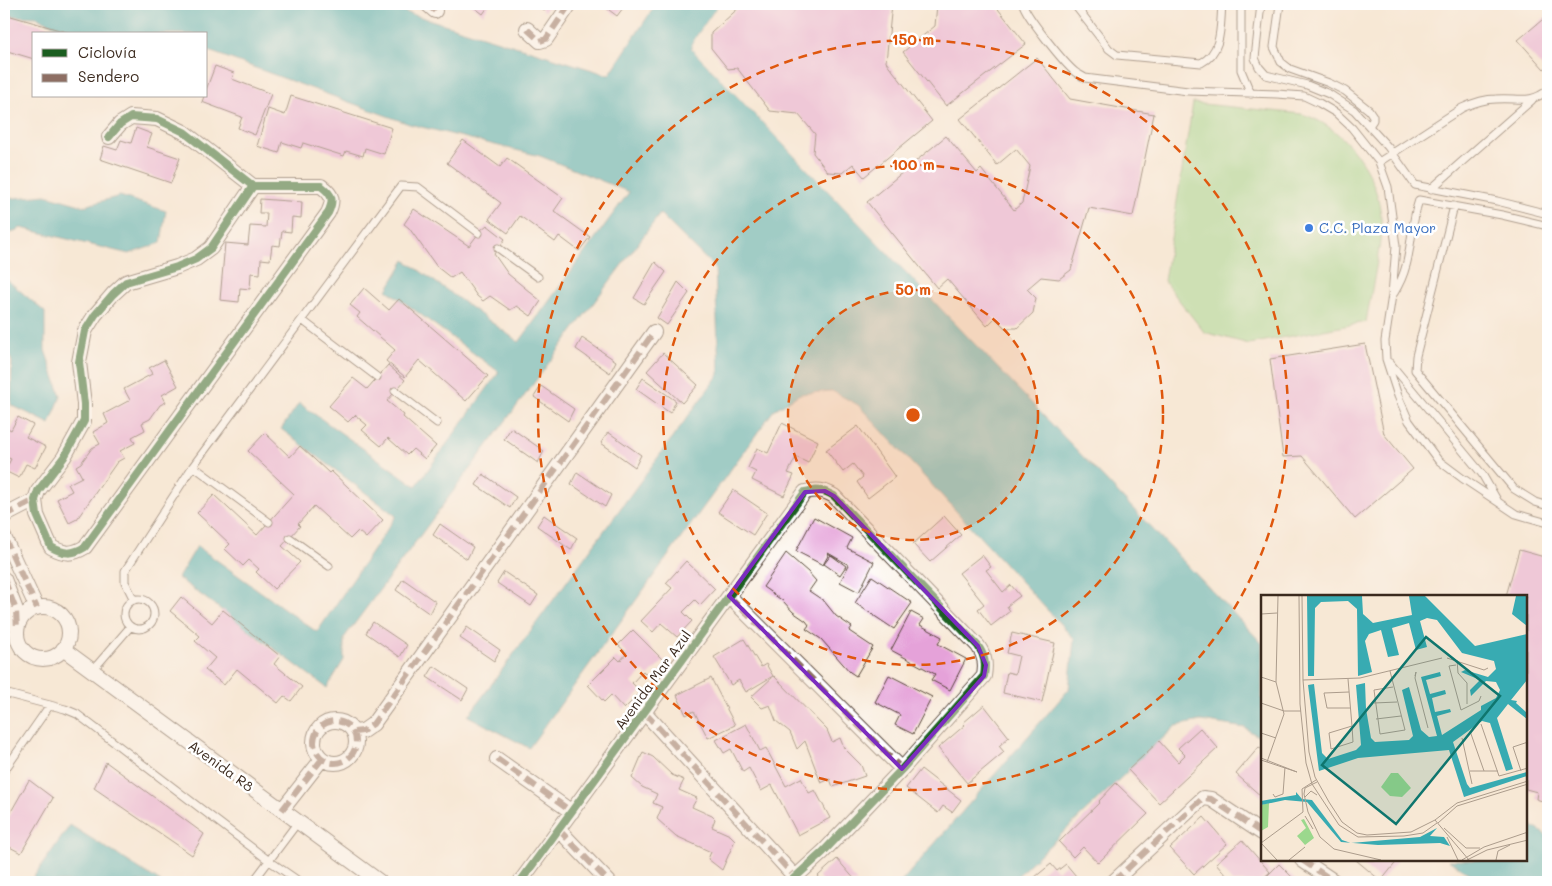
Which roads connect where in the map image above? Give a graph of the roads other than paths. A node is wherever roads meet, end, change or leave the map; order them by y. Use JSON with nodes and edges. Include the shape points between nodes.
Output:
{"nodes":[{"id":1,"x":570,"y":4,"type":"edge"},
{"id":2,"x":1023,"y":4,"type":"edge"},
{"id":3,"x":1074,"y":4,"type":"edge"},
{"id":4,"x":1222,"y":4,"type":"edge"},
{"id":5,"x":1241,"y":4,"type":"edge"},
{"id":6,"x":1261,"y":4,"type":"edge"},
{"id":7,"x":1280,"y":4,"type":"edge"},
{"id":8,"x":527,"y":29,"type":"dead end"},
{"id":9,"x":1548,"y":90,"type":"edge"},
{"id":10,"x":1250,"y":94,"type":"junction"},
{"id":11,"x":1534,"y":98,"type":"junction"},
{"id":12,"x":1369,"y":126,"type":"junction"},
{"id":13,"x":109,"y":137,"type":"dead end"},
{"id":14,"x":1392,"y":154,"type":"junction"},
{"id":15,"x":1379,"y":162,"type":"junction"},
{"id":16,"x":253,"y":186,"type":"junction"},
{"id":17,"x":1431,"y":189,"type":"junction"},
{"id":18,"x":1454,"y":206,"type":"junction"},
{"id":19,"x":1548,"y":214,"type":"edge"},
{"id":20,"x":1548,"y":226,"type":"edge"},
{"id":21,"x":479,"y":233,"type":"dead end"},
{"id":22,"x":498,"y":248,"type":"dead end"},
{"id":23,"x":538,"y":277,"type":"dead end"},
{"id":24,"x":1392,"y":295,"type":"junction"},
{"id":25,"x":302,"y":320,"type":"junction"},
{"id":26,"x":654,"y":332,"type":"dead end"},
{"id":27,"x":1386,"y":359,"type":"junction"},
{"id":28,"x":377,"y":377,"type":"dead end"},
{"id":29,"x":395,"y":391,"type":"dead end"},
{"id":30,"x":437,"y":423,"type":"dead end"},
{"id":31,"x":193,"y":466,"type":"junction"},
{"id":32,"x":35,"y":500,"type":"junction"},
{"id":33,"x":1498,"y":502,"type":"junction"},
{"id":34,"x":1548,"y":506,"type":"edge"},
{"id":35,"x":4,"y":516,"type":"edge"},
{"id":36,"x":269,"y":522,"type":"dead end"},
{"id":37,"x":1548,"y":523,"type":"edge"},
{"id":38,"x":4,"y":537,"type":"edge"},
{"id":39,"x":290,"y":538,"type":"dead end"},
{"id":40,"x":329,"y":566,"type":"dead end"},
{"id":41,"x":4,"y":579,"type":"edge"},
{"id":42,"x":729,"y":596,"type":"junction"},
{"id":43,"x":134,"y":600,"type":"junction"},
{"id":44,"x":37,"y":608,"type":"junction"},
{"id":45,"x":130,"y":627,"type":"junction"},
{"id":46,"x":17,"y":630,"type":"junction"},
{"id":47,"x":63,"y":650,"type":"junction"},
{"id":48,"x":92,"y":671,"type":"junction"},
{"id":49,"x":4,"y":693,"type":"edge"},
{"id":50,"x":50,"y":705,"type":"junction"},
{"id":51,"x":646,"y":713,"type":"junction"},
{"id":52,"x":354,"y":732,"type":"junction"},
{"id":53,"x":322,"y":759,"type":"junction"},
{"id":54,"x":497,"y":759,"type":"dead end"},
{"id":55,"x":902,"y":769,"type":"junction"},
{"id":56,"x":4,"y":771,"type":"edge"},
{"id":57,"x":282,"y":810,"type":"junction"},
{"id":58,"x":572,"y":812,"type":"junction"},
{"id":59,"x":298,"y":822,"type":"junction"},
{"id":60,"x":559,"y":830,"type":"junction"},
{"id":61,"x":1261,"y":832,"type":"edge"},
{"id":62,"x":268,"y":860,"type":"junction"},
{"id":63,"x":1304,"y":861,"type":"edge"},
{"id":64,"x":793,"y":880,"type":"edge"},
{"id":65,"x":253,"y":882,"type":"edge"},
{"id":66,"x":300,"y":882,"type":"edge"},
{"id":67,"x":380,"y":882,"type":"edge"},
{"id":68,"x":520,"y":882,"type":"edge"},
{"id":69,"x":609,"y":882,"type":"edge"},
{"id":70,"x":1113,"y":882,"type":"edge"},
{"id":71,"x":1335,"y":882,"type":"edge"}],
"edges":[{"from":1,"to":8,"type":"street","via":[[546,39],[540,41]]},
{"from":2,"to":10,"type":"lane","via":[[1028,16],[1068,65],[1085,78],[1188,91]]},
{"from":3,"to":4,"type":"lane","via":[[1109,50],[1117,55],[1201,63],[1216,50]]},
{"from":5,"to":10,"type":"lane","via":[[1241,70]]},
{"from":6,"to":12,"type":"lane","via":[[1256,58],[1266,75],[1329,94],[1354,110]]},
{"from":7,"to":12,"type":"lane","via":[[1274,47],[1281,62],[1358,100],[1372,113],[1373,120]]},
{"from":9,"to":11,"type":"lane"},
{"from":10,"to":15,"type":"lane","via":[[1304,96],[1319,103],[1352,128]]},
{"from":11,"to":14,"type":"lane","via":[[1494,99],[1472,104]]},
{"from":11,"to":17,"type":"lane"},
{"from":12,"to":14,"type":"lane"},
{"from":13,"to":16,"type":"street","via":[[131,117],[157,119],[184,132]]},
{"from":14,"to":15,"type":"lane"},
{"from":14,"to":17,"type":"lane","via":[[1413,184]]},
{"from":15,"to":24,"type":"lane","via":[[1388,187],[1396,246]]},
{"from":16,"to":32,"type":"street","via":[[210,248],[196,259],[177,267],[126,282],[95,315],[85,331],[79,362],[84,421]]},
{"from":16,"to":32,"type":"street","via":[[321,186],[329,192],[332,203],[328,213],[85,547],[75,553],[63,553],[51,547],[37,515]]},
{"from":17,"to":19,"type":"lane"},
{"from":18,"to":20,"type":"lane"},
{"from":18,"to":24,"type":"lane","via":[[1419,200],[1407,266]]},
{"from":18,"to":34,"type":"lane","via":[[1415,370],[1514,489]]},
{"from":21,"to":25,"type":"lane","via":[[418,187],[401,186]]},
{"from":22,"to":23,"type":"lane"},
{"from":24,"to":27,"type":"lane","via":[[1385,341]]},
{"from":25,"to":28,"type":"lane"},
{"from":25,"to":31,"type":"lane"},
{"from":26,"to":52,"type":"street","via":[[373,724],[363,731]]},
{"from":27,"to":33,"type":"lane","via":[[1482,474]]},
{"from":27,"to":33,"type":"lane","via":[[1409,422],[1438,460]]},
{"from":29,"to":30,"type":"lane"},
{"from":31,"to":36,"type":"lane"},
{"from":31,"to":43,"type":"lane","via":[[125,571],[125,582]]},
{"from":32,"to":35,"type":"street"},
{"from":33,"to":37,"type":"lane","via":[[1516,514]]},
{"from":38,"to":44,"type":"street"},
{"from":39,"to":40,"type":"lane"},
{"from":41,"to":46,"type":"street","via":[[16,610]]},
{"from":42,"to":51,"type":"street","name":"Avenida Mar Azul"},
{"from":42,"to":55,"type":"street"},
{"from":42,"to":55,"type":"street","name":"Avenida Mar Azul","via":[[805,492],[825,491],[834,496],[978,646],[986,665],[984,676]]},
{"from":43,"to":45,"type":"lane","via":[[125,609],[124,616]]},
{"from":43,"to":45,"type":"lane","via":[[150,604],[154,611],[153,620],[147,627]]},
{"from":44,"to":46,"type":"street","via":[[24,616]]},
{"from":44,"to":47,"type":"street","via":[[53,610],[65,620],[69,635]]},
{"from":45,"to":48,"type":"lane"},
{"from":46,"to":47,"type":"street","via":[[18,640],[29,655],[47,659]]},
{"from":47,"to":48,"type":"street","name":"Avenida R8"},
{"from":48,"to":57,"type":"street","name":"Avenida R8"},
{"from":49,"to":50,"type":"lane"},
{"from":50,"to":56,"type":"lane"},
{"from":50,"to":62,"type":"lane","via":[[77,714]]},
{"from":51,"to":58,"type":"street","name":"Avenida Mar Azul"},
{"from":51,"to":64,"type":"street"},
{"from":52,"to":53,"type":"street","via":[[357,742],[349,759],[330,763]]},
{"from":52,"to":53,"type":"street","via":[[347,724],[337,721],[322,726],[314,740]]},
{"from":53,"to":57,"type":"street"},
{"from":54,"to":58,"type":"street"},
{"from":55,"to":64,"type":"street"},
{"from":57,"to":59,"type":"street","name":"Avenida R8"},
{"from":58,"to":60,"type":"street","name":"Avenida Mar Azul"},
{"from":59,"to":62,"type":"lane"},
{"from":59,"to":67,"type":"street","name":"Avenida R8"},
{"from":60,"to":68,"type":"street","name":"Avenida Mar Azul"},
{"from":60,"to":69,"type":"street"},
{"from":61,"to":70,"type":"street","via":[[1211,799],[1202,798]]},
{"from":62,"to":65,"type":"lane"},
{"from":62,"to":66,"type":"lane"},
{"from":63,"to":71,"type":"street"}]}
